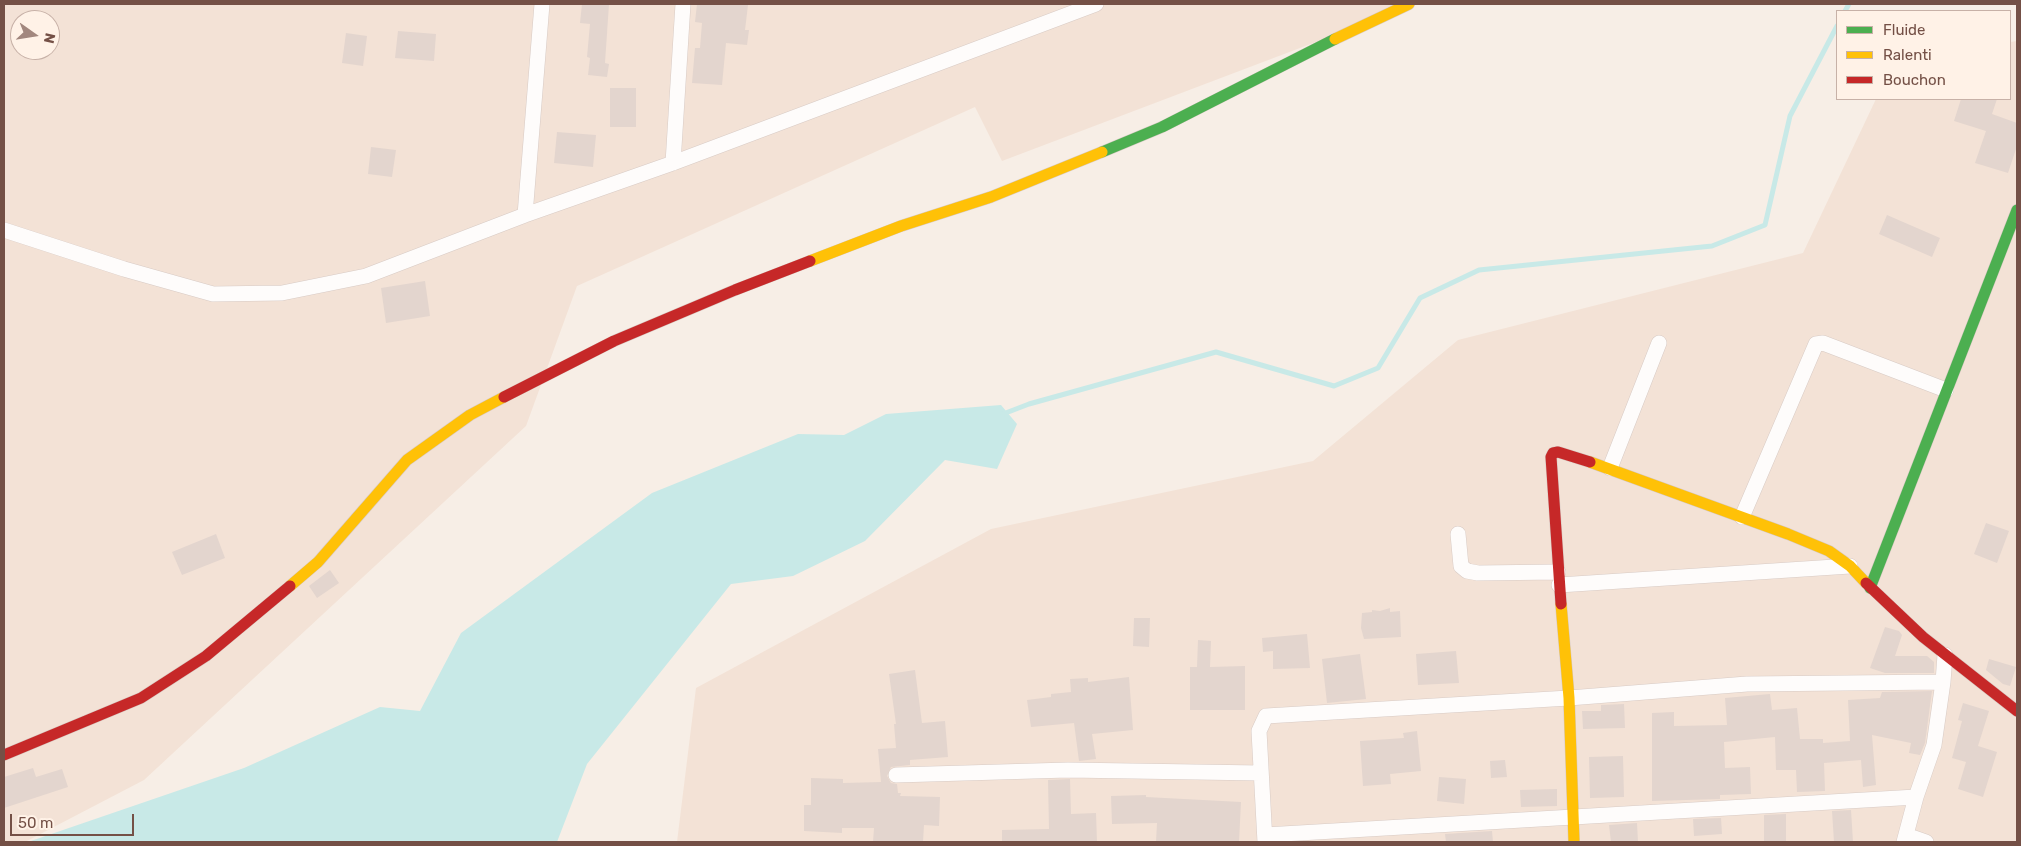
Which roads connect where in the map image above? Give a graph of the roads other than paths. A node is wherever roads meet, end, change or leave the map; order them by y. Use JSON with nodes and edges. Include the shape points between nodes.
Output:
{"nodes":[{"id":1,"x":542,"y":4,"type":"edge"},
{"id":2,"x":684,"y":4,"type":"edge"},
{"id":3,"x":1096,"y":4,"type":"edge"},
{"id":4,"x":1409,"y":4,"type":"edge"},
{"id":5,"x":674,"y":163,"type":"junction"},
{"id":6,"x":2017,"y":210,"type":"edge"},
{"id":7,"x":525,"y":215,"type":"junction"},
{"id":8,"x":4,"y":230,"type":"edge"},
{"id":9,"x":1659,"y":343,"type":"dead end"},
{"id":10,"x":1946,"y":390,"type":"junction"},
{"id":11,"x":1610,"y":468,"type":"junction"},
{"id":12,"x":1742,"y":516,"type":"junction"},
{"id":13,"x":1458,"y":534,"type":"dead end"},
{"id":14,"x":1850,"y":566,"type":"junction"},
{"id":15,"x":1558,"y":578,"type":"junction"},
{"id":16,"x":1870,"y":588,"type":"junction"},
{"id":17,"x":1945,"y":655,"type":"junction"},
{"id":18,"x":1943,"y":682,"type":"junction"},
{"id":19,"x":1569,"y":698,"type":"junction"},
{"id":20,"x":2017,"y":711,"type":"edge"},
{"id":21,"x":4,"y":755,"type":"edge"},
{"id":22,"x":1260,"y":773,"type":"junction"},
{"id":23,"x":896,"y":775,"type":"dead end"},
{"id":24,"x":1916,"y":796,"type":"junction"},
{"id":25,"x":1574,"y":818,"type":"junction"},
{"id":26,"x":1265,"y":839,"type":"edge"},
{"id":27,"x":1905,"y":839,"type":"edge"},
{"id":28,"x":1574,"y":842,"type":"edge"},
{"id":29,"x":1926,"y":842,"type":"edge"}],
"edges":[{"from":1,"to":7,"type":"street"},
{"from":2,"to":5,"type":"street"},
{"from":3,"to":5,"type":"street"},
{"from":4,"to":21,"type":"street","via":[[1319,46],[1162,127],[991,197],[902,226],[735,290],[614,341],[470,414],[406,460],[318,562],[206,656],[141,698]]},
{"from":5,"to":7,"type":"street"},
{"from":6,"to":10,"type":"street"},
{"from":7,"to":8,"type":"street","via":[[366,276],[282,293],[213,294]]},
{"from":9,"to":11,"type":"street"},
{"from":10,"to":12,"type":"street","via":[[1823,342],[1816,344]]},
{"from":10,"to":16,"type":"street"},
{"from":11,"to":12,"type":"street"},
{"from":11,"to":15,"type":"street","via":[[1562,452],[1553,453],[1551,457]]},
{"from":12,"to":14,"type":"street","via":[[1830,551]]},
{"from":13,"to":15,"type":"street","via":[[1461,566],[1467,571]]},
{"from":14,"to":15,"type":"street"},
{"from":14,"to":16,"type":"street"},
{"from":15,"to":19,"type":"street"},
{"from":16,"to":17,"type":"street"},
{"from":17,"to":18,"type":"street"},
{"from":17,"to":20,"type":"street"},
{"from":18,"to":19,"type":"street","via":[[1747,684]]},
{"from":18,"to":24,"type":"street","via":[[1934,745]]},
{"from":19,"to":22,"type":"street","via":[[1266,716],[1259,731]]},
{"from":19,"to":25,"type":"street"},
{"from":22,"to":23,"type":"street","via":[[1068,770]]},
{"from":22,"to":26,"type":"street"},
{"from":24,"to":25,"type":"street"},
{"from":24,"to":27,"type":"street"},
{"from":25,"to":26,"type":"street"},
{"from":25,"to":28,"type":"street"},
{"from":27,"to":29,"type":"street"}]}
